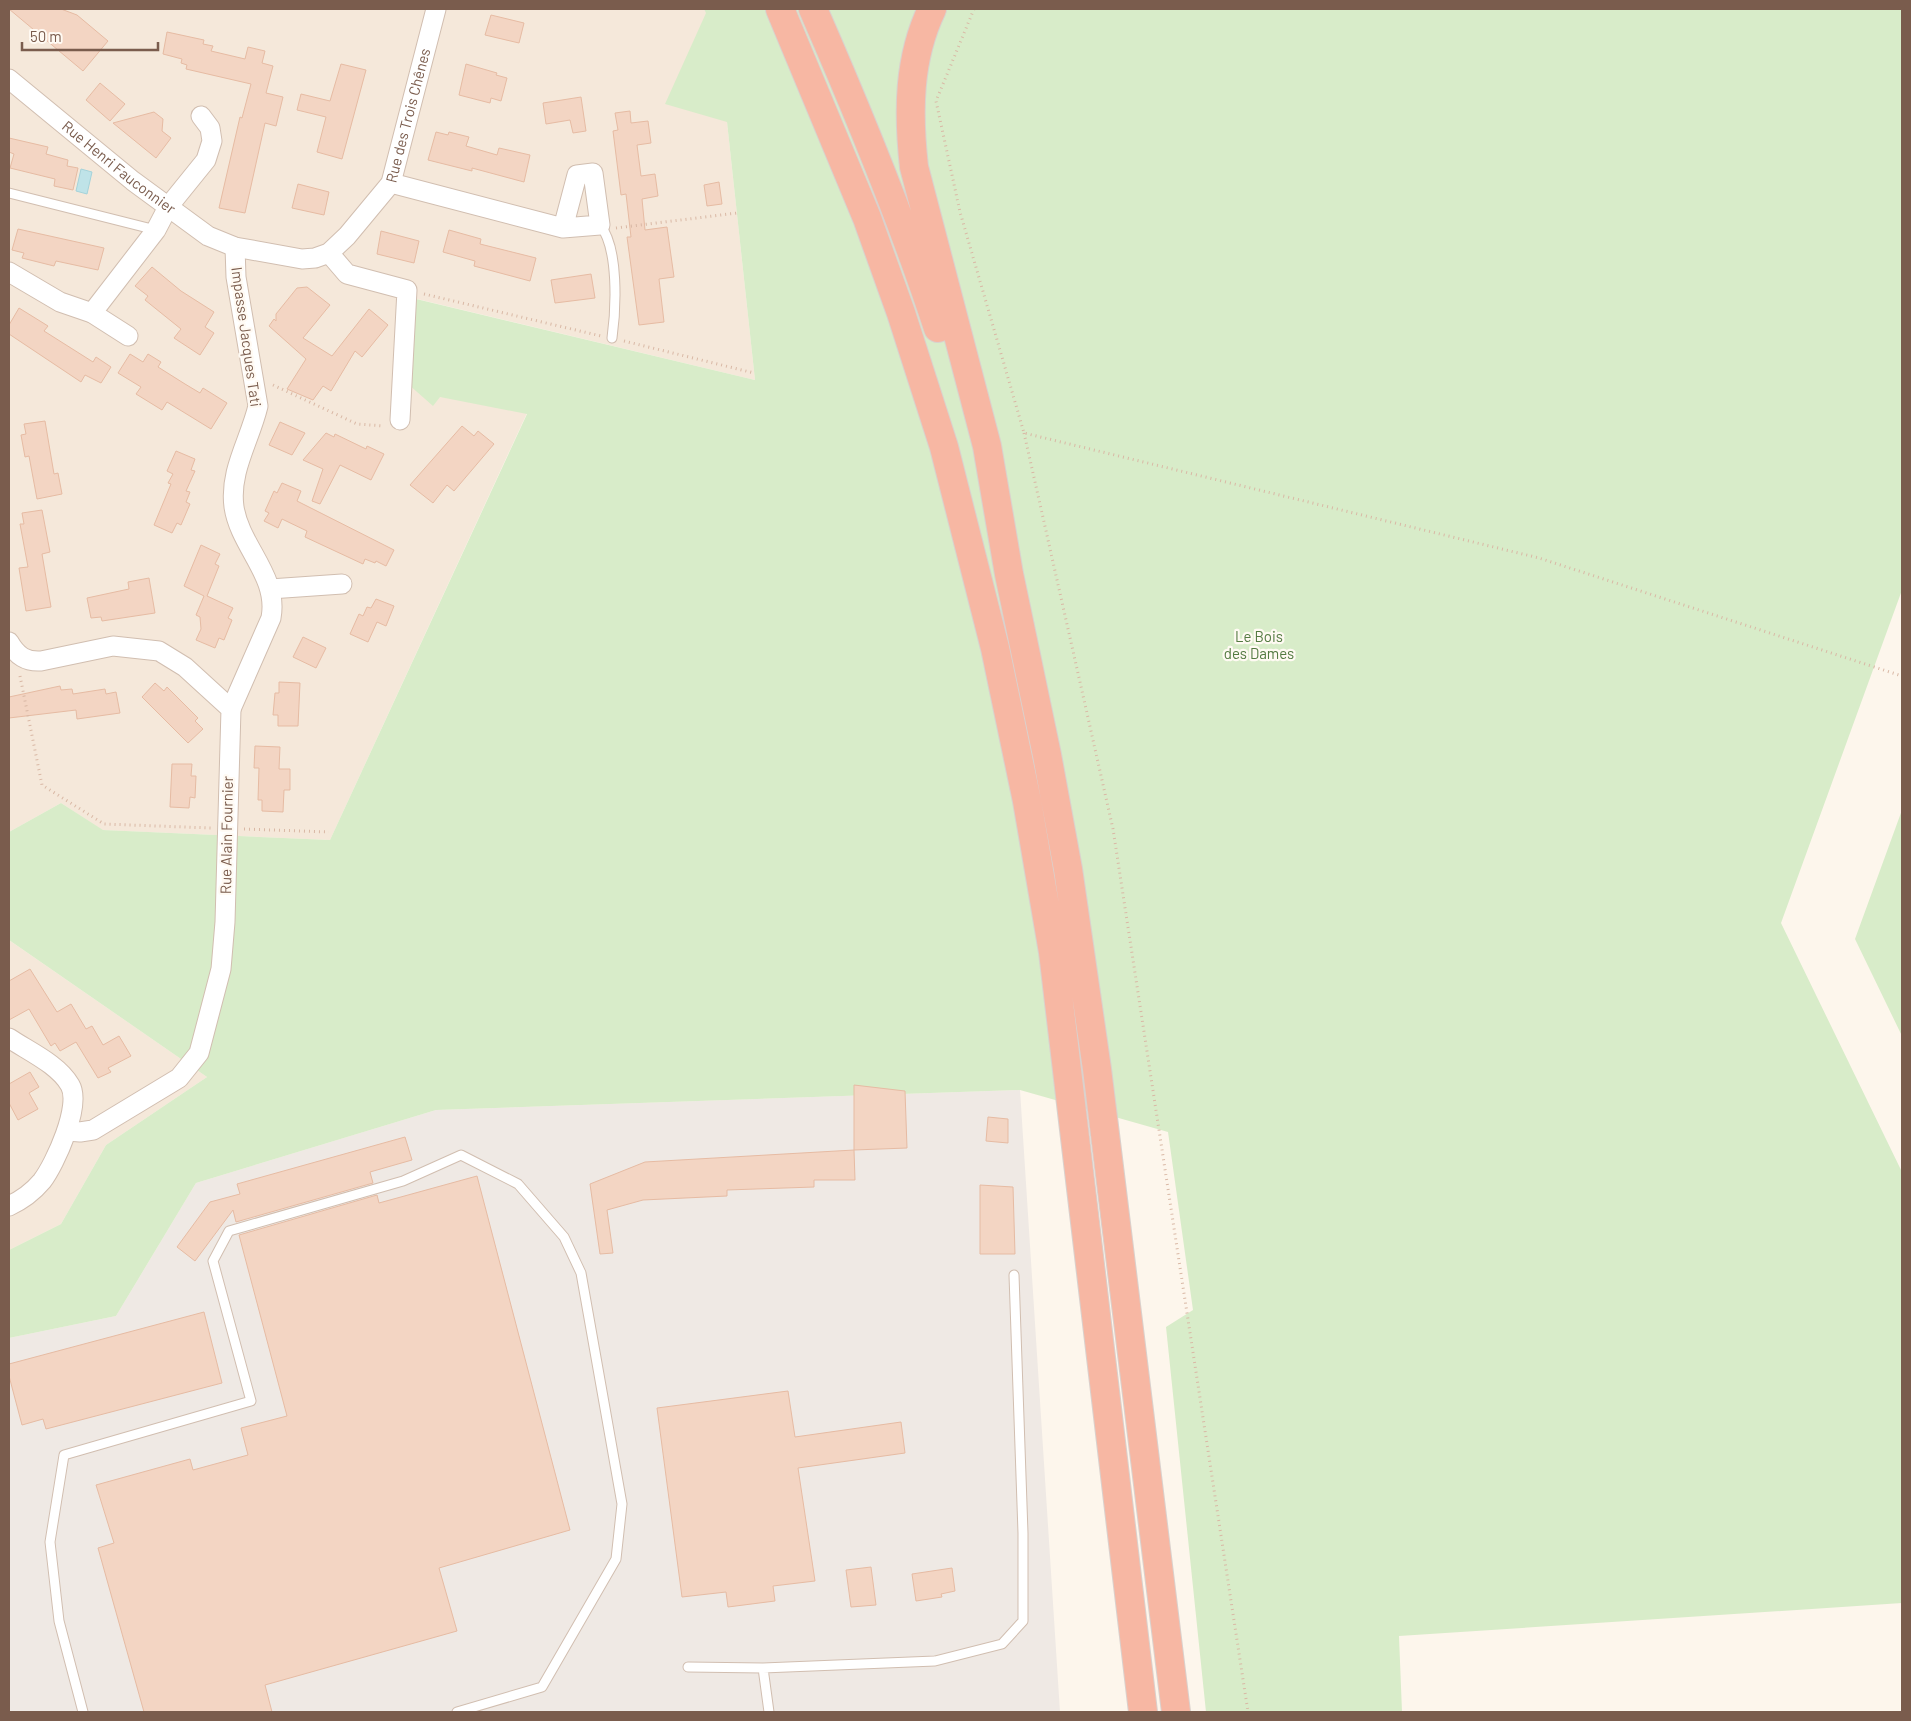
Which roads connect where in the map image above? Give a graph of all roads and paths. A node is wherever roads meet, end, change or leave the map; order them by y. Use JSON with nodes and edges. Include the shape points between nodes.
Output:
{"nodes":[{"id":1,"x":436,"y":9,"type":"edge"},
{"id":2,"x":765,"y":9,"type":"edge"},
{"id":3,"x":780,"y":9,"type":"edge"},
{"id":4,"x":813,"y":9,"type":"edge"},
{"id":5,"x":932,"y":9,"type":"edge"},
{"id":6,"x":974,"y":9,"type":"edge"},
{"id":7,"x":9,"y":79,"type":"edge"},
{"id":8,"x":201,"y":116,"type":"dead end"},
{"id":9,"x":391,"y":183,"type":"junction"},
{"id":10,"x":9,"y":193,"type":"edge"},
{"id":11,"x":168,"y":207,"type":"junction"},
{"id":12,"x":737,"y":213,"type":"dead end"},
{"id":13,"x":867,"y":218,"type":"junction"},
{"id":14,"x":602,"y":227,"type":"junction"},
{"id":15,"x":563,"y":228,"type":"junction"},
{"id":16,"x":156,"y":230,"type":"junction"},
{"id":17,"x":235,"y":247,"type":"junction"},
{"id":18,"x":329,"y":253,"type":"junction"},
{"id":19,"x":9,"y":272,"type":"edge"},
{"id":20,"x":406,"y":290,"type":"junction"},
{"id":21,"x":92,"y":313,"type":"junction"},
{"id":22,"x":128,"y":336,"type":"dead end"},
{"id":23,"x":612,"y":338,"type":"junction"},
{"id":24,"x":754,"y":373,"type":"dead end"},
{"id":25,"x":252,"y":376,"type":"junction"},
{"id":26,"x":400,"y":420,"type":"joint"},
{"id":27,"x":1024,"y":433,"type":"junction"},
{"id":28,"x":1009,"y":574,"type":"junction"},
{"id":29,"x":342,"y":584,"type":"dead end"},
{"id":30,"x":270,"y":589,"type":"junction"},
{"id":31,"x":12,"y":648,"type":"edge"},
{"id":32,"x":1902,"y":676,"type":"edge"},
{"id":33,"x":232,"y":709,"type":"junction"},
{"id":34,"x":228,"y":828,"type":"junction"},
{"id":35,"x":329,"y":832,"type":"dead end"},
{"id":36,"x":9,"y":1038,"type":"edge"},
{"id":37,"x":68,"y":1131,"type":"junction"},
{"id":38,"x":9,"y":1206,"type":"edge"},
{"id":39,"x":1014,"y":1275,"type":"dead end"},
{"id":40,"x":688,"y":1667,"type":"dead end"},
{"id":41,"x":763,"y":1668,"type":"junction"},
{"id":42,"x":83,"y":1712,"type":"edge"},
{"id":43,"x":457,"y":1712,"type":"edge"},
{"id":44,"x":769,"y":1712,"type":"edge"},
{"id":45,"x":1143,"y":1712,"type":"edge"},
{"id":46,"x":1176,"y":1712,"type":"edge"},
{"id":47,"x":1248,"y":1712,"type":"edge"}],
"edges":[{"from":1,"to":9,"type":"street","name":"Rue des Trois Chênes"},
{"from":2,"to":13,"type":"highway"},
{"from":3,"to":13,"type":"highway"},
{"from":4,"to":28,"type":"highway","via":[[912,250],[961,396]]},
{"from":5,"to":28,"type":"highway","via":[[912,70],[909,125],[914,167],[987,446]]},
{"from":6,"to":27,"type":"path","via":[[936,101],[960,212]]},
{"from":7,"to":11,"type":"street","name":"Rue Henri Fauconnier"},
{"from":8,"to":11,"type":"street","via":[[210,128],[212,141],[206,160]]},
{"from":9,"to":15,"type":"street"},
{"from":9,"to":18,"type":"street","name":"Rue des Trois Chênes"},
{"from":10,"to":16,"type":"lane"},
{"from":11,"to":16,"type":"street"},
{"from":11,"to":17,"type":"street","name":"Rue Henri Fauconnier","via":[[208,236]]},
{"from":12,"to":14,"type":"path"},
{"from":13,"to":45,"type":"highway","via":[[944,447],[995,648],[1027,801],[1053,952]]},
{"from":14,"to":15,"type":"street"},
{"from":14,"to":15,"type":"street","via":[[593,173],[577,175]]},
{"from":14,"to":23,"type":"lane","via":[[609,239],[616,294]]},
{"from":16,"to":21,"type":"street"},
{"from":17,"to":18,"type":"street","via":[[302,259]]},
{"from":17,"to":25,"type":"street","name":"Impasse Jacques Tati","via":[[236,277]]},
{"from":18,"to":20,"type":"street","via":[[347,274]]},
{"from":19,"to":21,"type":"street","via":[[60,302]]},
{"from":20,"to":23,"type":"path"},
{"from":20,"to":26,"type":"street"},
{"from":21,"to":22,"type":"street"},
{"from":23,"to":24,"type":"path"},
{"from":25,"to":26,"type":"path","via":[[358,424],[388,426]]},
{"from":25,"to":30,"type":"street","name":"Impasse Jacques Tati","via":[[258,406],[240,456],[234,484],[234,507]]},
{"from":27,"to":32,"type":"path","via":[[1539,558]]},
{"from":27,"to":47,"type":"path","via":[[1113,829]]},
{"from":28,"to":46,"type":"highway","via":[[1068,869],[1098,1079]]},
{"from":29,"to":30,"type":"street"},
{"from":30,"to":33,"type":"street","via":[[274,604],[271,618]]},
{"from":31,"to":33,"type":"street","via":[[30,662],[113,646],[159,651],[185,668]]},
{"from":31,"to":34,"type":"path","via":[[42,785],[104,824]]},
{"from":33,"to":34,"type":"street","name":"Rue Alain Fournier"},
{"from":34,"to":35,"type":"path"},
{"from":34,"to":37,"type":"street","name":"Rue Alain Fournier","via":[[226,922],[221,969],[199,1053],[179,1078],[93,1130]]},
{"from":36,"to":37,"type":"street","via":[[57,1070],[70,1085],[73,1098]]},
{"from":37,"to":38,"type":"street","via":[[43,1180],[26,1198]]},
{"from":39,"to":41,"type":"lane","via":[[1023,1621],[1002,1644],[935,1660]]},
{"from":40,"to":41,"type":"lane"},
{"from":41,"to":44,"type":"lane"},
{"from":42,"to":43,"type":"lane","via":[[59,1621],[50,1542],[64,1455],[251,1401],[213,1261],[229,1231],[403,1181],[460,1155],[518,1184],[564,1237],[581,1273],[622,1504],[616,1559],[542,1686]]}]}
